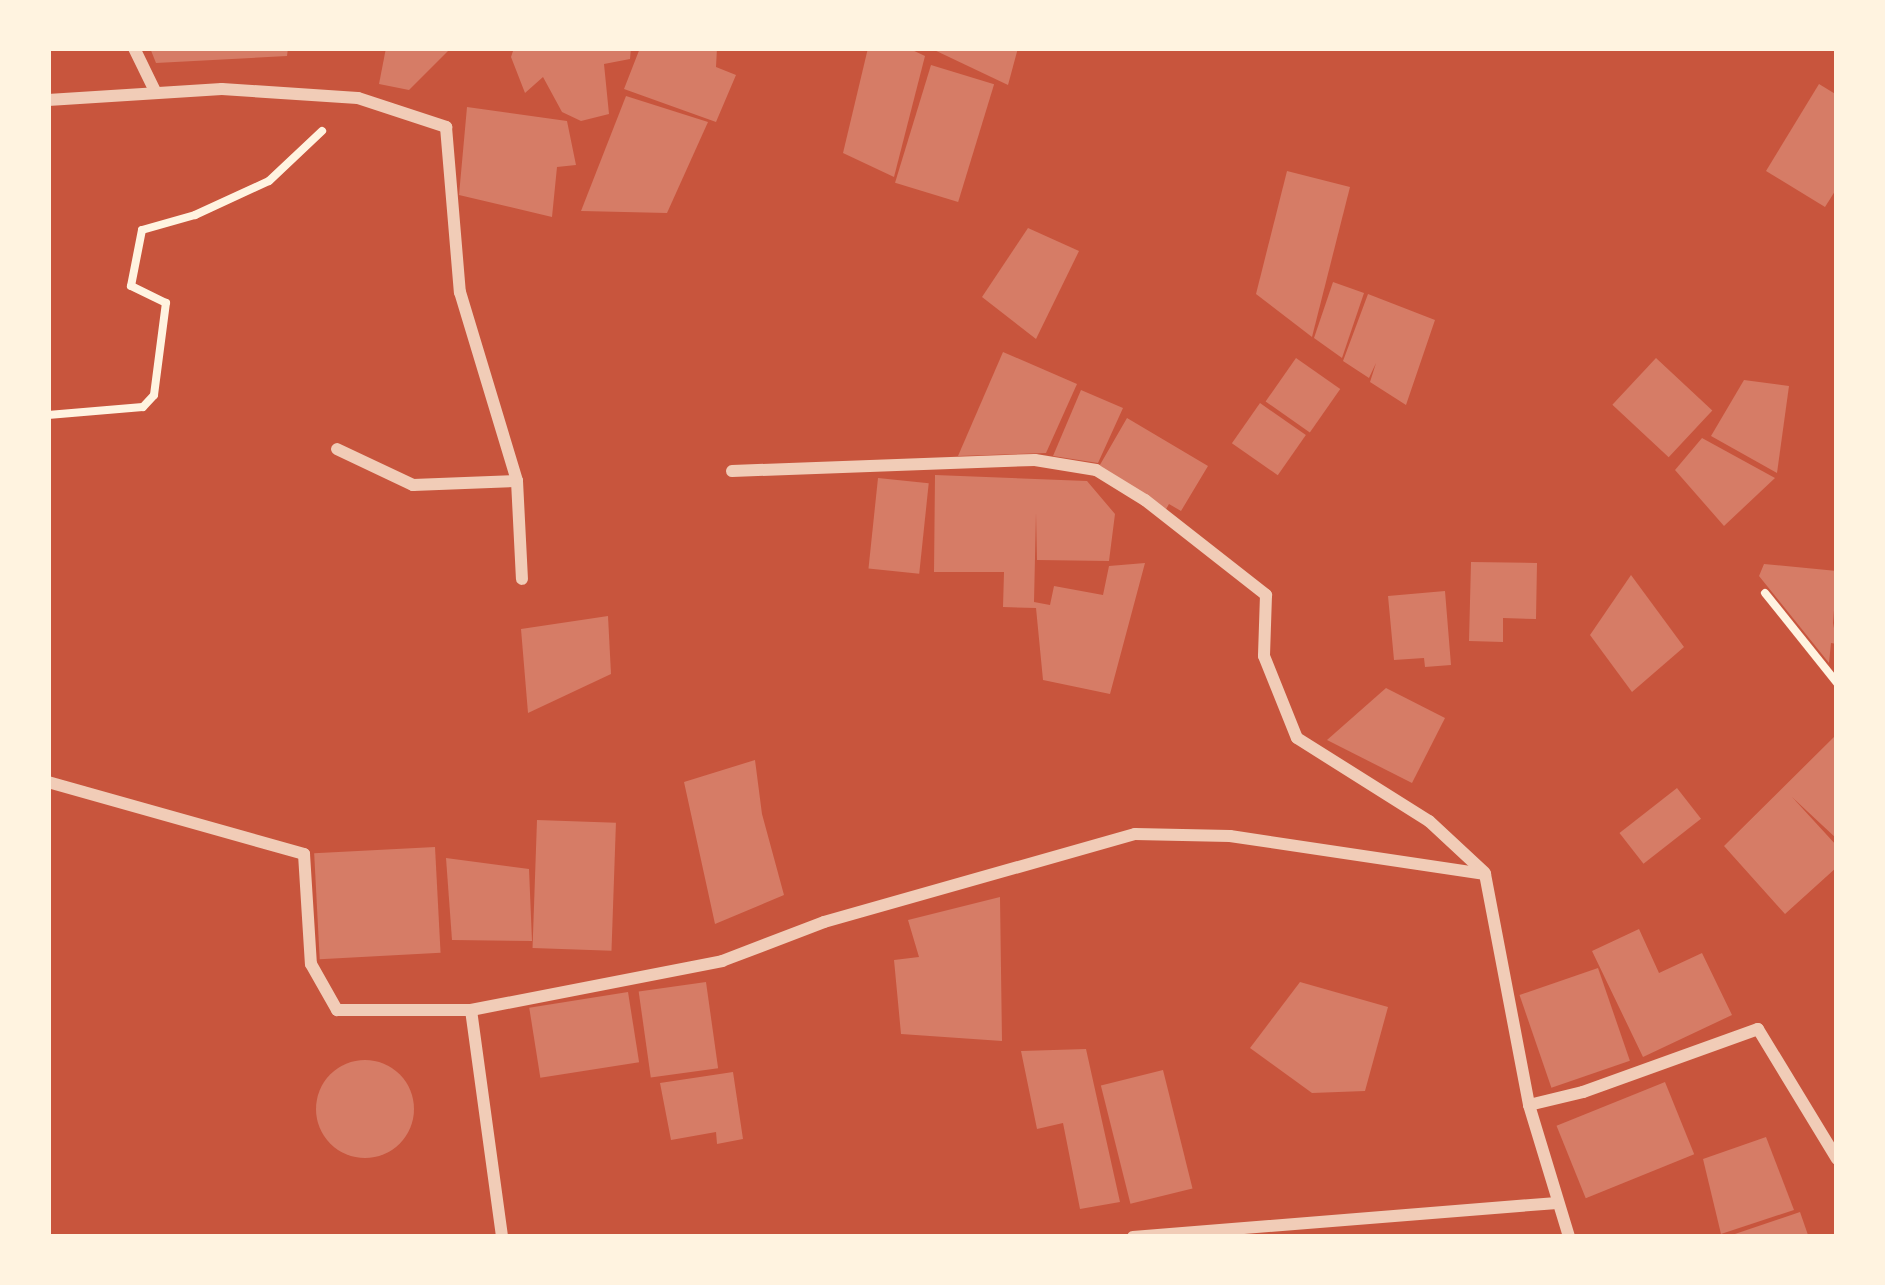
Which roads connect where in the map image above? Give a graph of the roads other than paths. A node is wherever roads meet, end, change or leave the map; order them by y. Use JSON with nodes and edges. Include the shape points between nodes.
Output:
{"nodes":[{"id":1,"x":134,"y":48,"type":"edge"},
{"id":2,"x":155,"y":91,"type":"junction"},
{"id":3,"x":48,"y":100,"type":"edge"},
{"id":4,"x":337,"y":449,"type":"dead end"},
{"id":5,"x":732,"y":471,"type":"dead end"},
{"id":6,"x":517,"y":481,"type":"junction"},
{"id":7,"x":522,"y":579,"type":"dead end"},
{"id":8,"x":48,"y":782,"type":"edge"},
{"id":9,"x":1485,"y":874,"type":"junction"},
{"id":10,"x":471,"y":1010,"type":"junction"},
{"id":11,"x":1528,"y":1105,"type":"junction"},
{"id":12,"x":1837,"y":1159,"type":"edge"},
{"id":13,"x":1555,"y":1203,"type":"junction"},
{"id":14,"x":502,"y":1237,"type":"edge"},
{"id":15,"x":1132,"y":1237,"type":"edge"},
{"id":16,"x":1569,"y":1237,"type":"edge"}],
"edges":[{"from":1,"to":2,"type":"street"},
{"from":2,"to":3,"type":"street"},
{"from":2,"to":6,"type":"street","via":[[358,98],[446,127],[460,292]]},
{"from":4,"to":6,"type":"street","via":[[413,485]]},
{"from":5,"to":9,"type":"street","via":[[1036,460],[1096,470],[1266,595],[1264,656],[1297,738],[1429,821]]},
{"from":6,"to":7,"type":"street"},
{"from":8,"to":10,"type":"street","via":[[304,854],[310,964],[338,1010]]},
{"from":9,"to":10,"type":"street","via":[[1230,836],[1135,834],[824,922],[722,961]]},
{"from":9,"to":11,"type":"street"},
{"from":10,"to":14,"type":"street"},
{"from":11,"to":12,"type":"street","via":[[1757,1029]]},
{"from":11,"to":13,"type":"street"},
{"from":13,"to":15,"type":"street"},
{"from":13,"to":16,"type":"street"}]}
